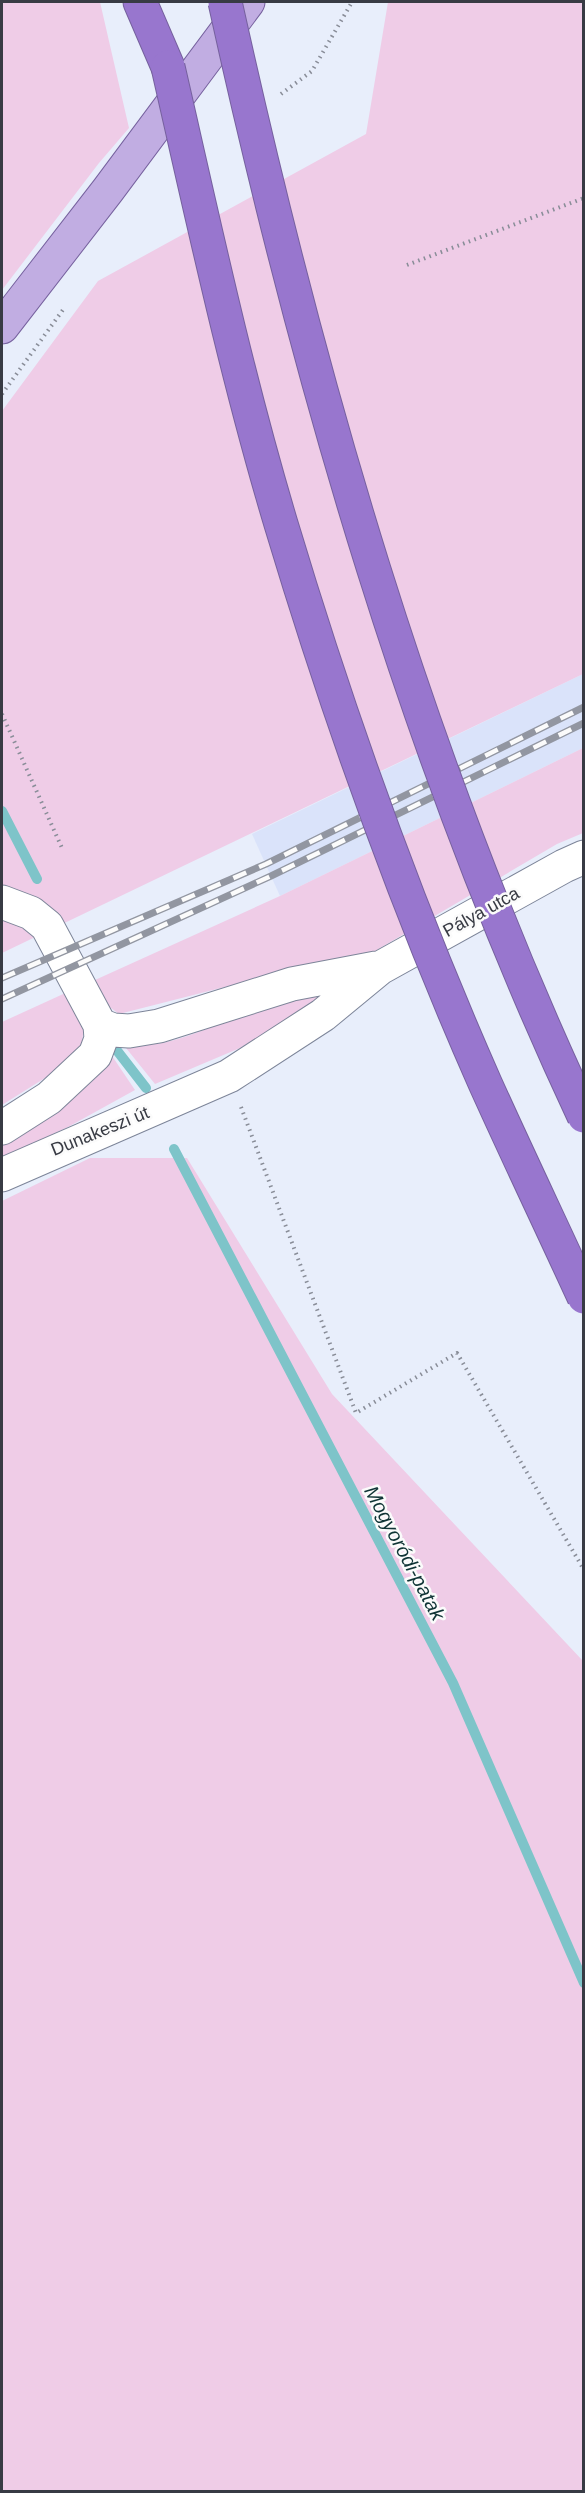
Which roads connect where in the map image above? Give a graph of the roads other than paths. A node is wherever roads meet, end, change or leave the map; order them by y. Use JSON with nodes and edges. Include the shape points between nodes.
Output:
{"nodes":[{"id":1,"x":140,"y":2,"type":"edge"},
{"id":2,"x":157,"y":2,"type":"edge"},
{"id":3,"x":225,"y":2,"type":"edge"},
{"id":4,"x":248,"y":2,"type":"edge"},
{"id":5,"x":168,"y":67,"type":"junction"},
{"id":6,"x":2,"y":327,"type":"edge"},
{"id":7,"x":584,"y":857,"type":"edge"},
{"id":8,"x":2,"y":902,"type":"edge"},
{"id":9,"x":380,"y":968,"type":"junction"},
{"id":10,"x":100,"y":1025,"type":"junction"},
{"id":11,"x":584,"y":1116,"type":"edge"},
{"id":12,"x":2,"y":1128,"type":"edge"},
{"id":13,"x":2,"y":1175,"type":"edge"},
{"id":14,"x":584,"y":1297,"type":"edge"}],
"edges":[{"from":1,"to":5,"type":"highway"},
{"from":2,"to":5,"type":"highway"},
{"from":3,"to":11,"type":"highway","bridge":true,"via":[[259,155],[313,365],[370,559],[469,842]]},
{"from":4,"to":6,"type":"main road"},
{"from":5,"to":14,"type":"highway","bridge":true,"via":[[247,407],[340,707],[397,868],[480,1070]]},
{"from":7,"to":9,"type":"street","name":"Pálya utca"},
{"from":8,"to":10,"type":"street","via":[[31,913],[47,926]]},
{"from":9,"to":10,"type":"street","via":[[292,984],[159,1026],[129,1031]]},
{"from":9,"to":13,"type":"street","name":"Dunakeszi út","via":[[323,1015],[215,1083]]},
{"from":10,"to":12,"type":"street","via":[[101,1039],[95,1055],[49,1098]]}]}
